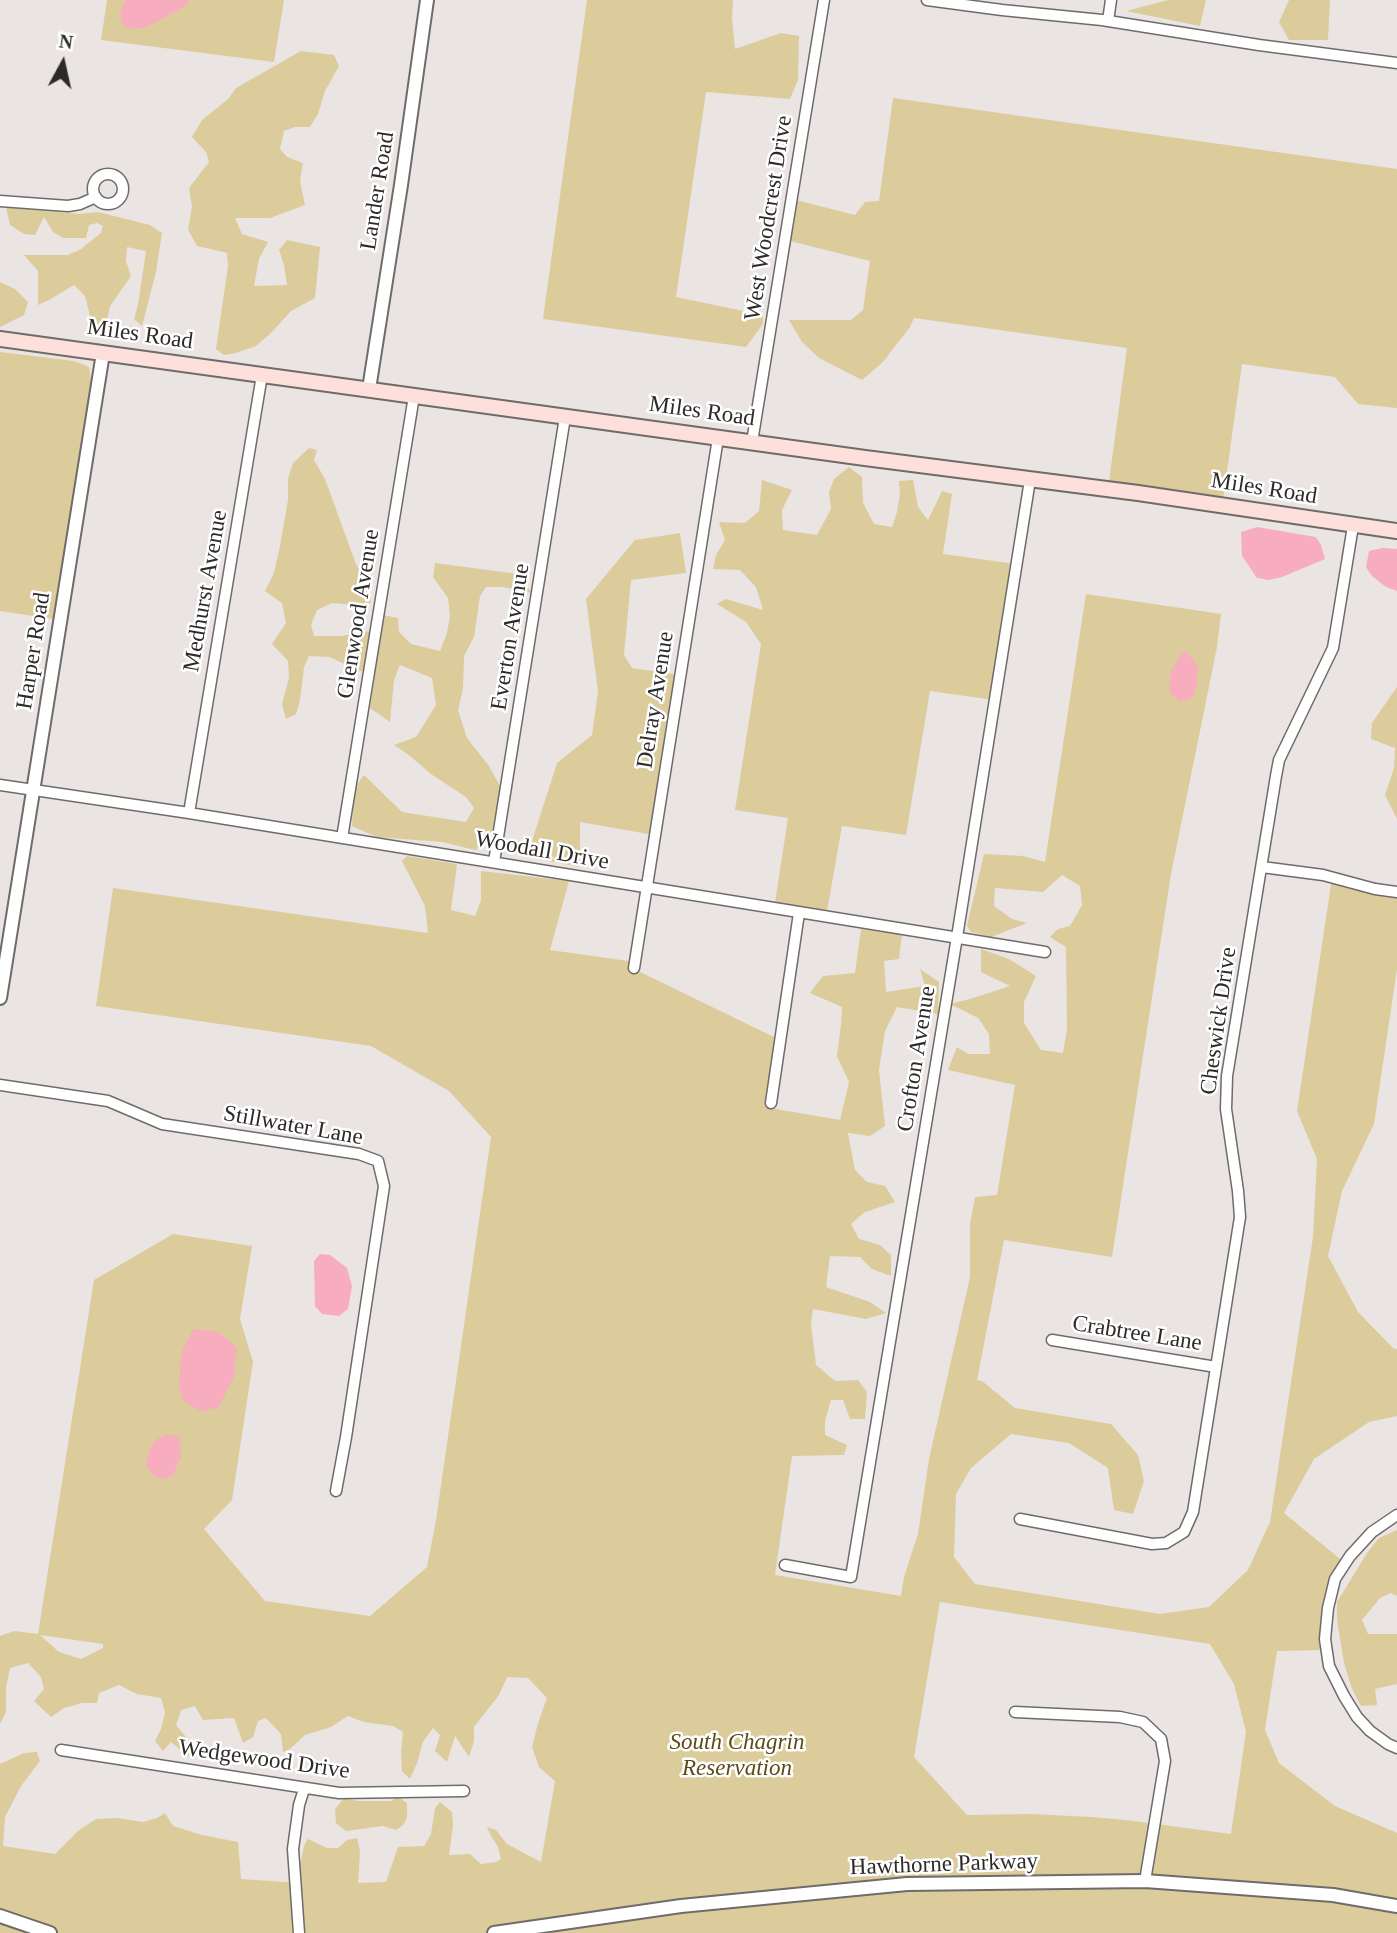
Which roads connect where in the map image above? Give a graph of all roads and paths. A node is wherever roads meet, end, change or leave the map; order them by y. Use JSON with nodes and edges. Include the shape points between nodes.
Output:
{"nodes":[{"id":1,"x":427,"y":0,"type":"edge"},
{"id":2,"x":824,"y":0,"type":"edge"},
{"id":3,"x":927,"y":0,"type":"edge"},
{"id":4,"x":1111,"y":0,"type":"edge"},
{"id":5,"x":1108,"y":20,"type":"junction"},
{"id":6,"x":1397,"y":63,"type":"edge"},
{"id":7,"x":96,"y":197,"type":"dead end"},
{"id":8,"x":0,"y":201,"type":"edge"},
{"id":9,"x":0,"y":339,"type":"edge"},
{"id":10,"x":103,"y":353,"type":"junction"},
{"id":11,"x":262,"y":375,"type":"junction"},
{"id":12,"x":369,"y":389,"type":"junction"},
{"id":13,"x":414,"y":396,"type":"junction"},
{"id":14,"x":565,"y":417,"type":"junction"},
{"id":15,"x":718,"y":438,"type":"junction"},
{"id":16,"x":752,"y":442,"type":"junction"},
{"id":17,"x":1030,"y":480,"type":"junction"},
{"id":18,"x":1353,"y":526,"type":"junction"},
{"id":19,"x":1397,"y":531,"type":"edge"},
{"id":20,"x":0,"y":785,"type":"edge"},
{"id":21,"x":33,"y":790,"type":"junction"},
{"id":22,"x":189,"y":813,"type":"junction"},
{"id":23,"x":342,"y":838,"type":"junction"},
{"id":24,"x":495,"y":862,"type":"junction"},
{"id":25,"x":1262,"y":867,"type":"junction"},
{"id":26,"x":646,"y":888,"type":"junction"},
{"id":27,"x":1397,"y":892,"type":"edge"},
{"id":28,"x":799,"y":913,"type":"junction"},
{"id":29,"x":957,"y":937,"type":"junction"},
{"id":30,"x":1045,"y":951,"type":"dead end"},
{"id":31,"x":634,"y":968,"type":"dead end"},
{"id":32,"x":0,"y":998,"type":"edge"},
{"id":33,"x":0,"y":1085,"type":"edge"},
{"id":34,"x":771,"y":1103,"type":"dead end"},
{"id":35,"x":1052,"y":1340,"type":"dead end"},
{"id":36,"x":1216,"y":1367,"type":"junction"},
{"id":37,"x":336,"y":1491,"type":"dead end"},
{"id":38,"x":1397,"y":1516,"type":"edge"},
{"id":39,"x":1020,"y":1519,"type":"dead end"},
{"id":40,"x":785,"y":1564,"type":"dead end"},
{"id":41,"x":1015,"y":1712,"type":"dead end"},
{"id":42,"x":1397,"y":1748,"type":"edge"},
{"id":43,"x":61,"y":1750,"type":"dead end"},
{"id":44,"x":304,"y":1789,"type":"junction"},
{"id":45,"x":464,"y":1791,"type":"dead end"},
{"id":46,"x":1145,"y":1881,"type":"junction"},
{"id":47,"x":1397,"y":1906,"type":"edge"},
{"id":48,"x":0,"y":1916,"type":"edge"},
{"id":49,"x":50,"y":1933,"type":"edge"},
{"id":50,"x":299,"y":1933,"type":"edge"},
{"id":51,"x":494,"y":1933,"type":"edge"}],
"edges":[{"from":1,"to":12,"type":"street","name":"Lander Road"},
{"from":2,"to":16,"type":"street","name":"West Woodcrest Drive"},
{"from":3,"to":5,"type":"street"},
{"from":4,"to":5,"type":"street"},
{"from":5,"to":6,"type":"street"},
{"from":7,"to":8,"type":"street","via":[[68,206]]},
{"from":9,"to":10,"type":"main road","name":"Miles Road"},
{"from":10,"to":11,"type":"main road","name":"Miles Road"},
{"from":10,"to":21,"type":"street","name":"Harper Road"},
{"from":11,"to":12,"type":"main road","name":"Miles Road"},
{"from":11,"to":22,"type":"street","name":"Medhurst Avenue"},
{"from":12,"to":13,"type":"main road","name":"Miles Road"},
{"from":13,"to":14,"type":"main road","name":"Miles Road"},
{"from":13,"to":23,"type":"street","name":"Glenwood Avenue"},
{"from":14,"to":15,"type":"main road","name":"Miles Road"},
{"from":14,"to":24,"type":"street","name":"Everton Avenue"},
{"from":15,"to":16,"type":"main road","name":"Miles Road"},
{"from":15,"to":26,"type":"street","name":"Delray Avenue"},
{"from":16,"to":17,"type":"main road","name":"Miles Road"},
{"from":17,"to":18,"type":"main road","name":"Miles Road"},
{"from":17,"to":29,"type":"street","name":"Crofton Avenue"},
{"from":18,"to":19,"type":"main road","name":"Miles Road"},
{"from":18,"to":25,"type":"street","name":"Cheswick Drive","via":[[1333,648],[1279,760]]},
{"from":20,"to":21,"type":"street","name":"Woodall Drive"},
{"from":21,"to":22,"type":"street","name":"Woodall Drive"},
{"from":21,"to":32,"type":"street","name":"Harper Road"},
{"from":22,"to":23,"type":"street","name":"Woodall Drive"},
{"from":23,"to":24,"type":"street","name":"Woodall Drive"},
{"from":24,"to":26,"type":"street","name":"Woodall Drive"},
{"from":25,"to":27,"type":"street"},
{"from":25,"to":36,"type":"street","name":"Cheswick Drive","via":[[1227,1076],[1226,1109],[1240,1217]]},
{"from":26,"to":28,"type":"street","name":"Woodall Drive"},
{"from":26,"to":31,"type":"street","name":"Delray Avenue"},
{"from":28,"to":29,"type":"street","name":"Woodall Drive"},
{"from":28,"to":34,"type":"street"},
{"from":29,"to":30,"type":"street","name":"Woodall Drive"},
{"from":29,"to":40,"type":"street","name":"Crofton Avenue","via":[[851,1577]]},
{"from":33,"to":37,"type":"street","name":"Stillwater Lane","via":[[108,1101],[162,1124],[359,1154],[378,1161],[384,1186]]},
{"from":35,"to":36,"type":"street","name":"Crabtree Lane"},
{"from":36,"to":39,"type":"street","name":"Cheswick Drive","via":[[1193,1512],[1184,1532],[1167,1543],[1152,1544]]},
{"from":38,"to":42,"type":"street","via":[[1372,1532],[1335,1579],[1325,1639],[1329,1666],[1357,1717]]},
{"from":41,"to":46,"type":"street","via":[[1120,1717],[1143,1722],[1161,1739],[1165,1761]]},
{"from":43,"to":44,"type":"street","name":"Wedgewood Drive"},
{"from":44,"to":45,"type":"street","name":"Wedgewood Drive","via":[[339,1793]]},
{"from":44,"to":50,"type":"street","via":[[293,1849]]},
{"from":46,"to":47,"type":"street","name":"Hawthorne Parkway","via":[[1333,1895]]},
{"from":46,"to":51,"type":"street","name":"Hawthorne Parkway","via":[[893,1885],[681,1906]]},
{"from":48,"to":49,"type":"street"}]}
